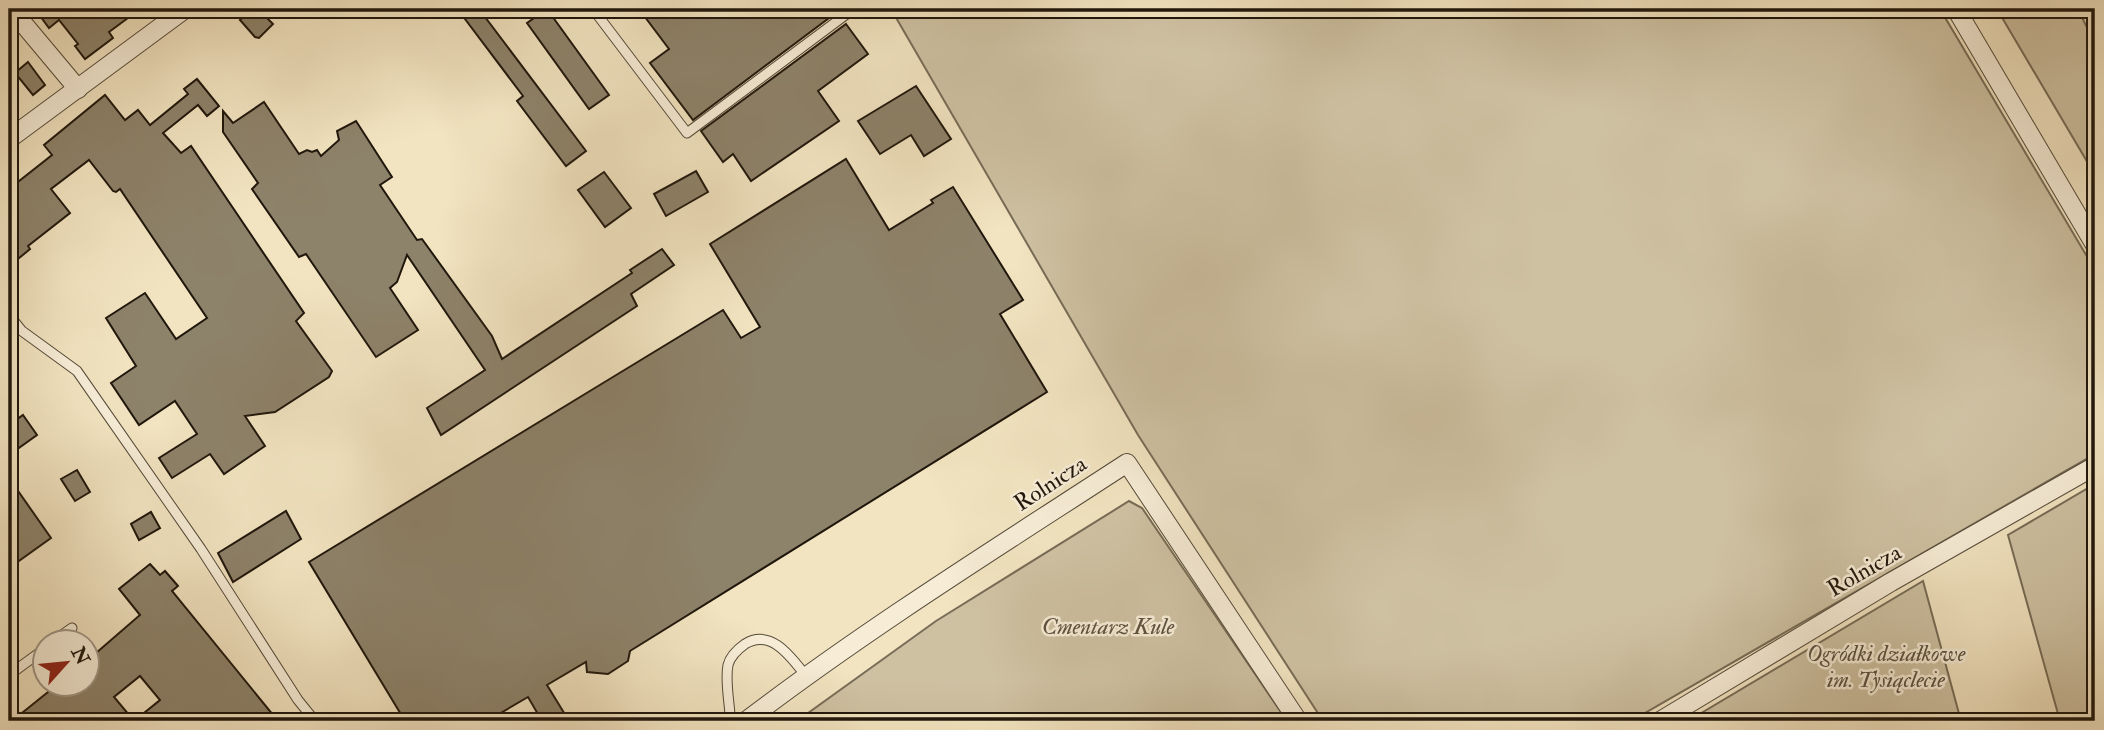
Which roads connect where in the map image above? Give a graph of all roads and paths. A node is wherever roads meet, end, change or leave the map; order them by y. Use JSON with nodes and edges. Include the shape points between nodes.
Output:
{"nodes":[{"id":1,"x":185,"y":9,"type":"edge"},
{"id":2,"x":593,"y":9,"type":"edge"},
{"id":3,"x":1956,"y":9,"type":"edge"},
{"id":4,"x":852,"y":10,"type":"edge"},
{"id":5,"x":11,"y":13,"type":"edge"},
{"id":6,"x":78,"y":89,"type":"junction"},
{"id":7,"x":9,"y":139,"type":"edge"},
{"id":8,"x":2095,"y":245,"type":"edge"},
{"id":9,"x":9,"y":315,"type":"edge"},
{"id":10,"x":2095,"y":466,"type":"edge"},
{"id":11,"x":32,"y":658,"type":"edge"},
{"id":12,"x":9,"y":675,"type":"edge"},
{"id":13,"x":806,"y":676,"type":"junction"},
{"id":14,"x":314,"y":721,"type":"edge"},
{"id":15,"x":733,"y":721,"type":"edge"},
{"id":16,"x":746,"y":721,"type":"edge"},
{"id":17,"x":1298,"y":721,"type":"edge"},
{"id":18,"x":1660,"y":721,"type":"edge"}],
"edges":[{"from":1,"to":6,"type":"street"},
{"from":2,"to":4,"type":"lane","via":[[687,134]]},
{"from":3,"to":8,"type":"street"},
{"from":5,"to":6,"type":"street"},
{"from":6,"to":7,"type":"street"},
{"from":9,"to":14,"type":"lane","via":[[22,331],[77,371]]},
{"from":10,"to":18,"type":"street","name":"Rolnicza"},
{"from":11,"to":12,"type":"lane"},
{"from":13,"to":15,"type":"lane","via":[[771,640],[753,640],[738,649],[728,663]]},
{"from":13,"to":16,"type":"street","name":"Rolnicza"},
{"from":13,"to":17,"type":"street","name":"Rolnicza","via":[[1127,463]]}]}
